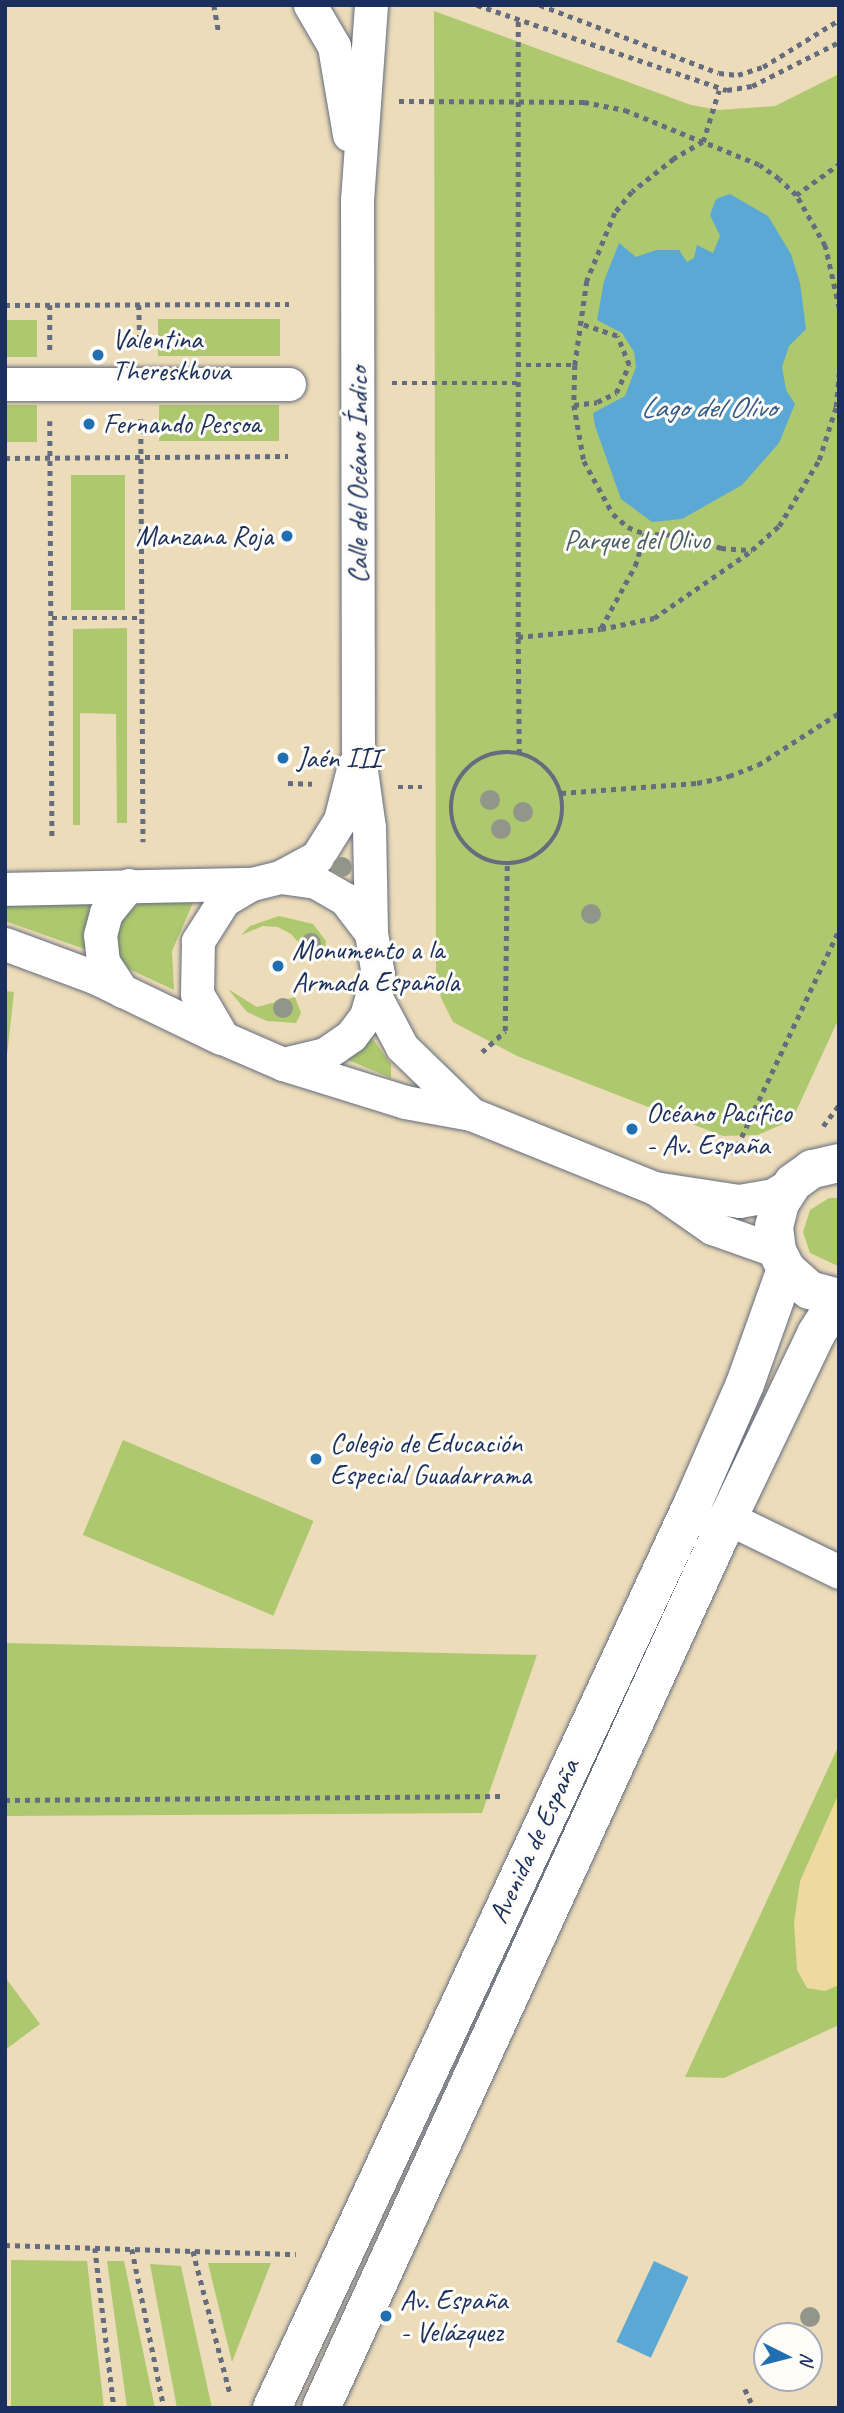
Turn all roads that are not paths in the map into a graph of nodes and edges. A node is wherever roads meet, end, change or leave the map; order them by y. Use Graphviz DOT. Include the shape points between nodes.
graph roads {
  1 [pos="310,5"];
  2 [pos="371,5"];
  3 [pos="357,200"];
  4 [pos="5,384"];
  5 [pos="289,384"];
  6 [pos="358,749"];
  7 [pos="265,881"];
  8 [pos="129,885"];
  9 [pos="5,889"];
  10 [pos="371,933"];
  11 [pos="5,943"];
  12 [pos="122,991"];
  13 [pos="375,996"];
  14 [pos="239,1047"];
  15 [pos="283,1064"];
  16 [pos="471,1114"];
  17 [pos="839,1141"];
  18 [pos="815,1172"];
  19 [pos="654,1188"];
  20 [pos="781,1260"];
  21 [pos="839,1298"];
  22 [pos="727,1518"];
  23 [pos="839,1572"];
  24 [pos="272,2408"];
  25 [pos="321,2408"];
  1 -- 3 [label="street, Calle del Océano Índico" via="326,27 338,62"];
  2 -- 3 [label="street, Calle del Océano Índico"];
  3 -- 6 [label="street, Calle del Océano Índico"];
  4 -- 5 [label="street"];
  6 -- 7 [label="street, Calle del Océano Índico" via="340,820 317,857"];
  6 -- 10 [label="street, Calle del Océano Índico" via="369,827"];
  7 -- 8 [label="street"];
  7 -- 10 [label="street" via="332,889 357,911"];
  7 -- 14 [label="street" via="214,912 195,957 202,1010 223,1038"];
  8 -- 9 [label="street"];
  8 -- 12 [label="street" via="106,913 100,935 103,962"];
  10 -- 13 [label="street" via="377,953"];
  11 -- 12 [label="street"];
  12 -- 14 [label="street"];
  13 -- 15 [label="street" via="366,1016 339,1046 314,1058"];
  13 -- 16 [label="street" via="402,1047"];
  14 -- 15 [label="street"];
  15 -- 16 [label="street" via="405,1102"];
  16 -- 19 [label="street"];
  17 -- 18 [label="main road"];
  18 -- 19 [label="street" via="773,1195 739,1201"];
  18 -- 20 [label="main road" via="780,1203 774,1227"];
  19 -- 20 [label="street" via="712,1228"];
  20 -- 21 [label="main road" via="809,1290"];
  20 -- 24 [label="main road, Avenida de España" via="745,1384 693,1503"];
  21 -- 22 [label="main road, Avenida de España" via="811,1345"];
  22 -- 23 [label="street"];
  22 -- 25 [label="main road, Avenida de España"];
}
